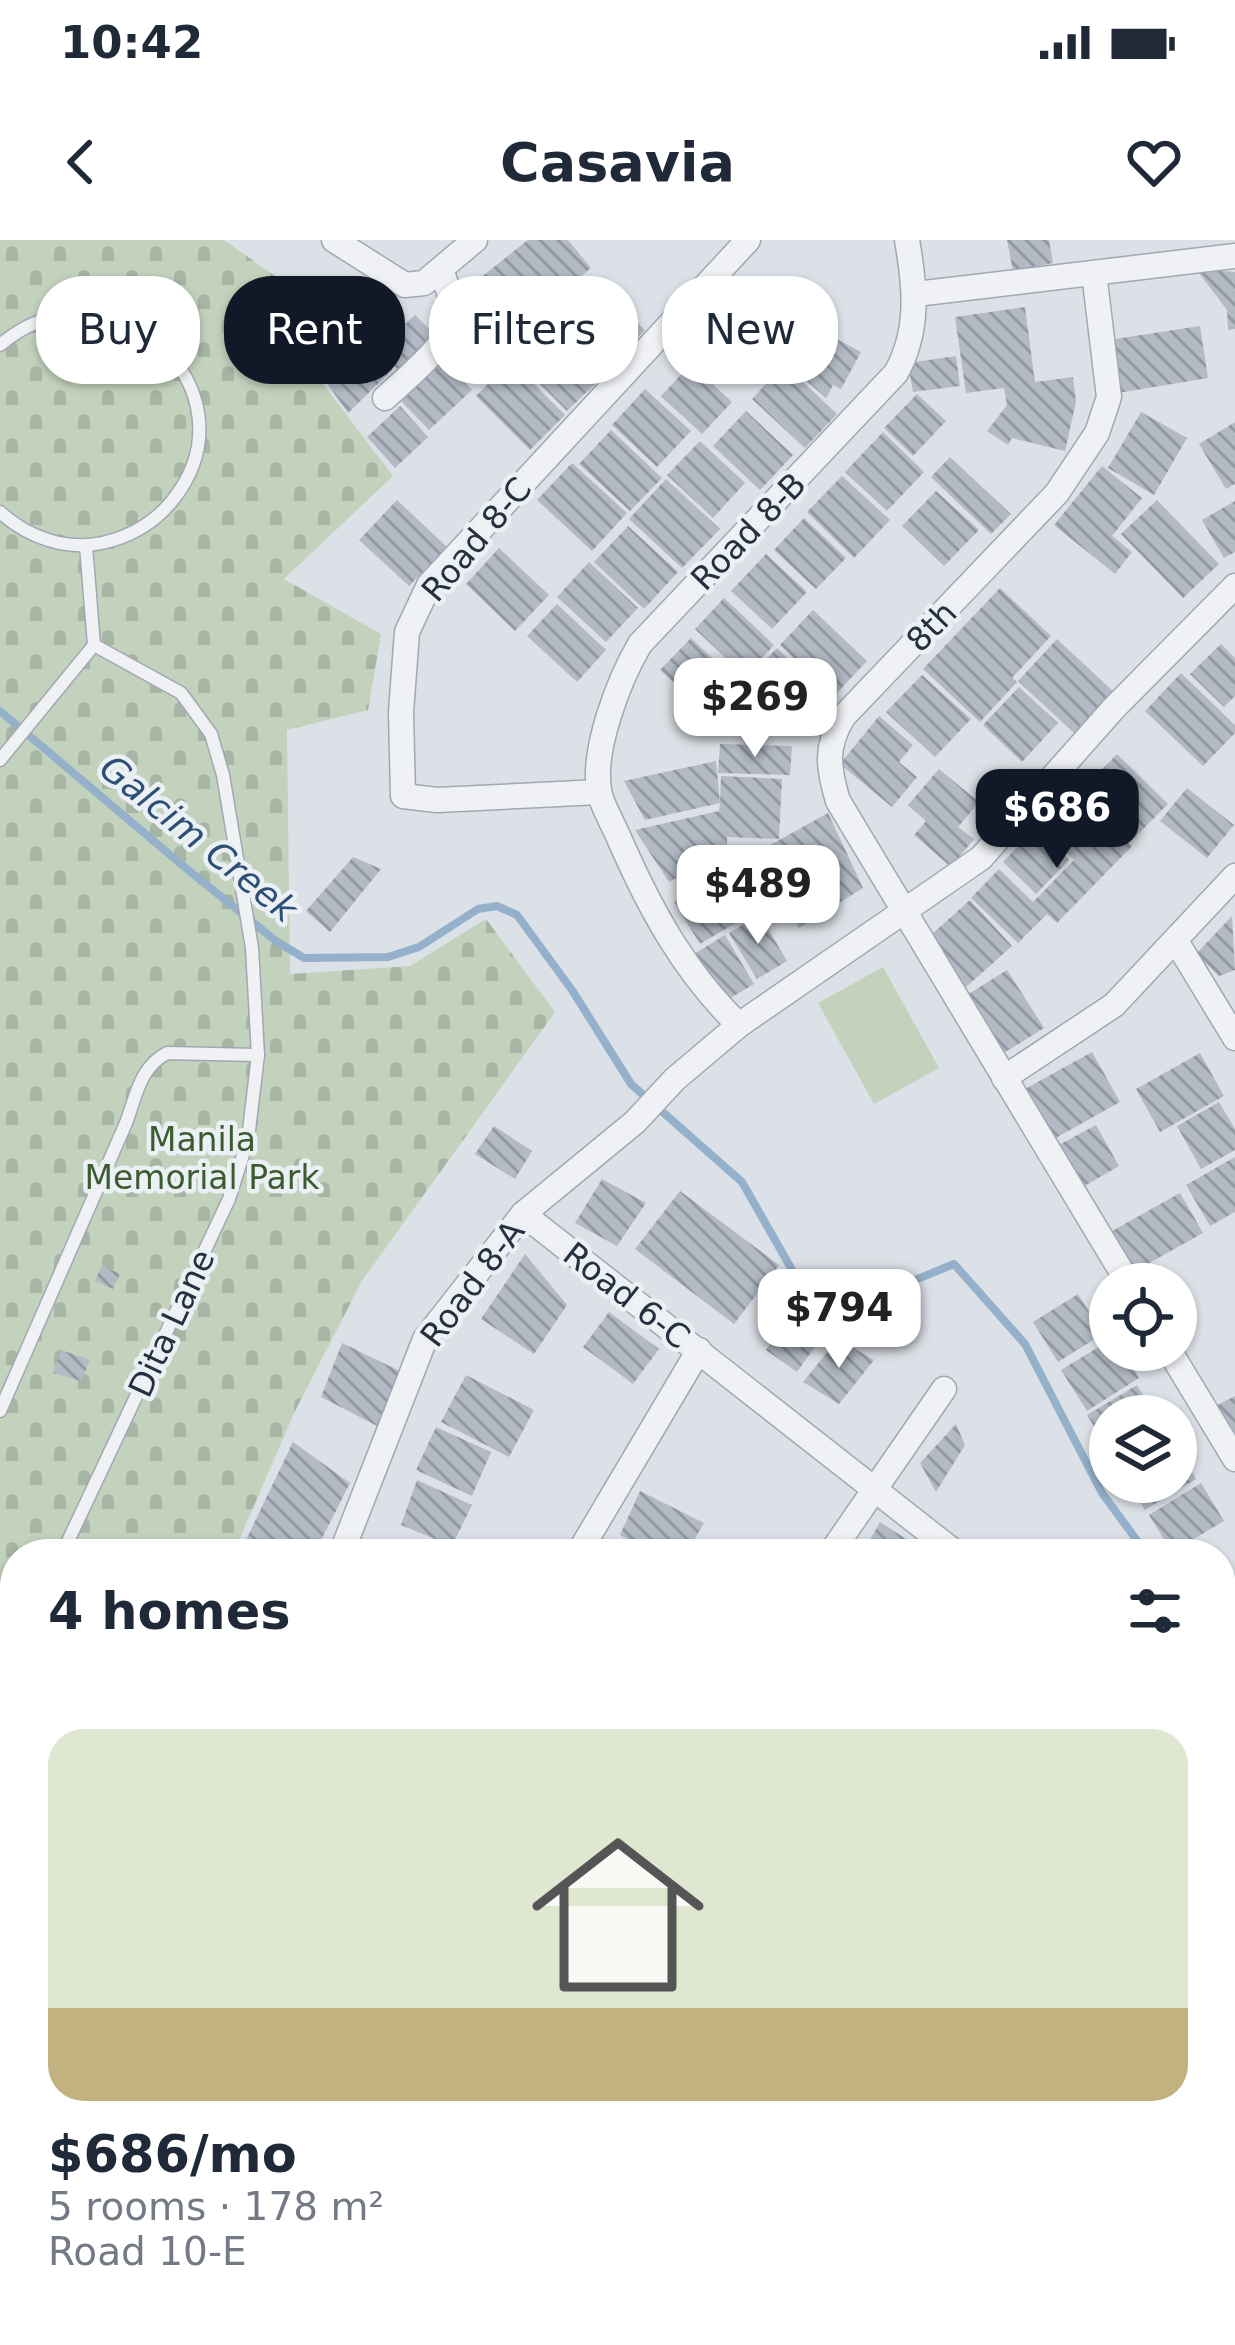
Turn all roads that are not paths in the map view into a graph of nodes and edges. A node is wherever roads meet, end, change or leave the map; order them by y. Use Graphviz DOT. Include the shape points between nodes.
graph roads {
  1 [pos="334,240"];
  2 [pos="475,240"];
  3 [pos="748,240"];
  4 [pos="907,240"];
  5 [pos="1235,256"];
  6 [pos="1094,273"];
  7 [pos="433,276"];
  8 [pos="429,277"];
  9 [pos="916,294"];
  10 [pos="0,346"];
  11 [pos="429,354"];
  12 [pos="385,398"];
  13 [pos="0,512"];
  14 [pos="86,546"];
  15 [pos="1235,586"];
  16 [pos="94,645"];
  17 [pos="2,758"];
  18 [pos="599,792"];
  19 [pos="1235,876"];
  20 [pos="902,909"];
  21 [pos="1176,941"];
  22 [pos="740,1024"];
  23 [pos="1235,1038"];
  24 [pos="258,1055"];
  25 [pos="1004,1078"];
  26 [pos="523,1214"];
  27 [pos="1116,1263"];
  28 [pos="698,1350"];
  29 [pos="1182,1371"];
  30 [pos="944,1389"];
  31 [pos="0,1411"];
  32 [pos="1235,1459"];
  33 [pos="874,1487"];
  34 [pos="69,1539"];
  35 [pos="347,1539"];
  36 [pos="587,1539"];
  37 [pos="840,1539"];
  38 [pos="938,1539"];
  1 -- 8 [label="street" via="405,285"];
  2 -- 7 [label="street"];
  3 -- 18 [label="street, Road 8-C" via="429,585 407,632 403,796"];
  4 -- 9 [label="street, Road 8-B"];
  5 -- 6 [label="street"];
  6 -- 9 [label="street"];
  6 -- 20 [label="street, 8th" via="1108,397 1097,433 1057,493 831,739 828,769 838,801"];
  9 -- 18 [label="street, Road 8-B" via="908,352 896,373 640,644 605,728"];
  10 -- 14 [label="lane" via="53,316 117,318 155,338 192,391 195,454 178,494 129,535"];
  11 -- 12 [label="street"];
  13 -- 14 [label="lane" via="45,539"];
  14 -- 16 [label="lane"];
  15 -- 20 [label="street, Road 8-A" via="981,858"];
  16 -- 17 [label="lane"];
  16 -- 24 [label="lane, Dita Lane" via="181,693 211,734 233,818"];
  18 -- 22 [label="street, Road 8-B" via="681,959"];
  19 -- 21 [label="street"];
  20 -- 22 [label="street, Road 8-A"];
  20 -- 25 [label="street, 8th"];
  21 -- 23 [label="street"];
  21 -- 25 [label="street" via="1114,1005"];
  22 -- 26 [label="street, Road 8-A"];
  24 -- 31 [label="lane" via="167,1053 143,1074"];
  24 -- 34 [label="lane, Dita Lane" via="248,1138 229,1198"];
  25 -- 27 [label="street, 8th"];
  26 -- 28 [label="street, Road 6-C"];
  26 -- 35 [label="street, Road 8-A" via="425,1339"];
  28 -- 33 [label="street, Road 6-C"];
  28 -- 36 [label="street"];
  29 -- 32 [label="street"];
  30 -- 33 [label="street"];
  33 -- 37 [label="street"];
  33 -- 38 [label="street, Road 6-C"];
}
